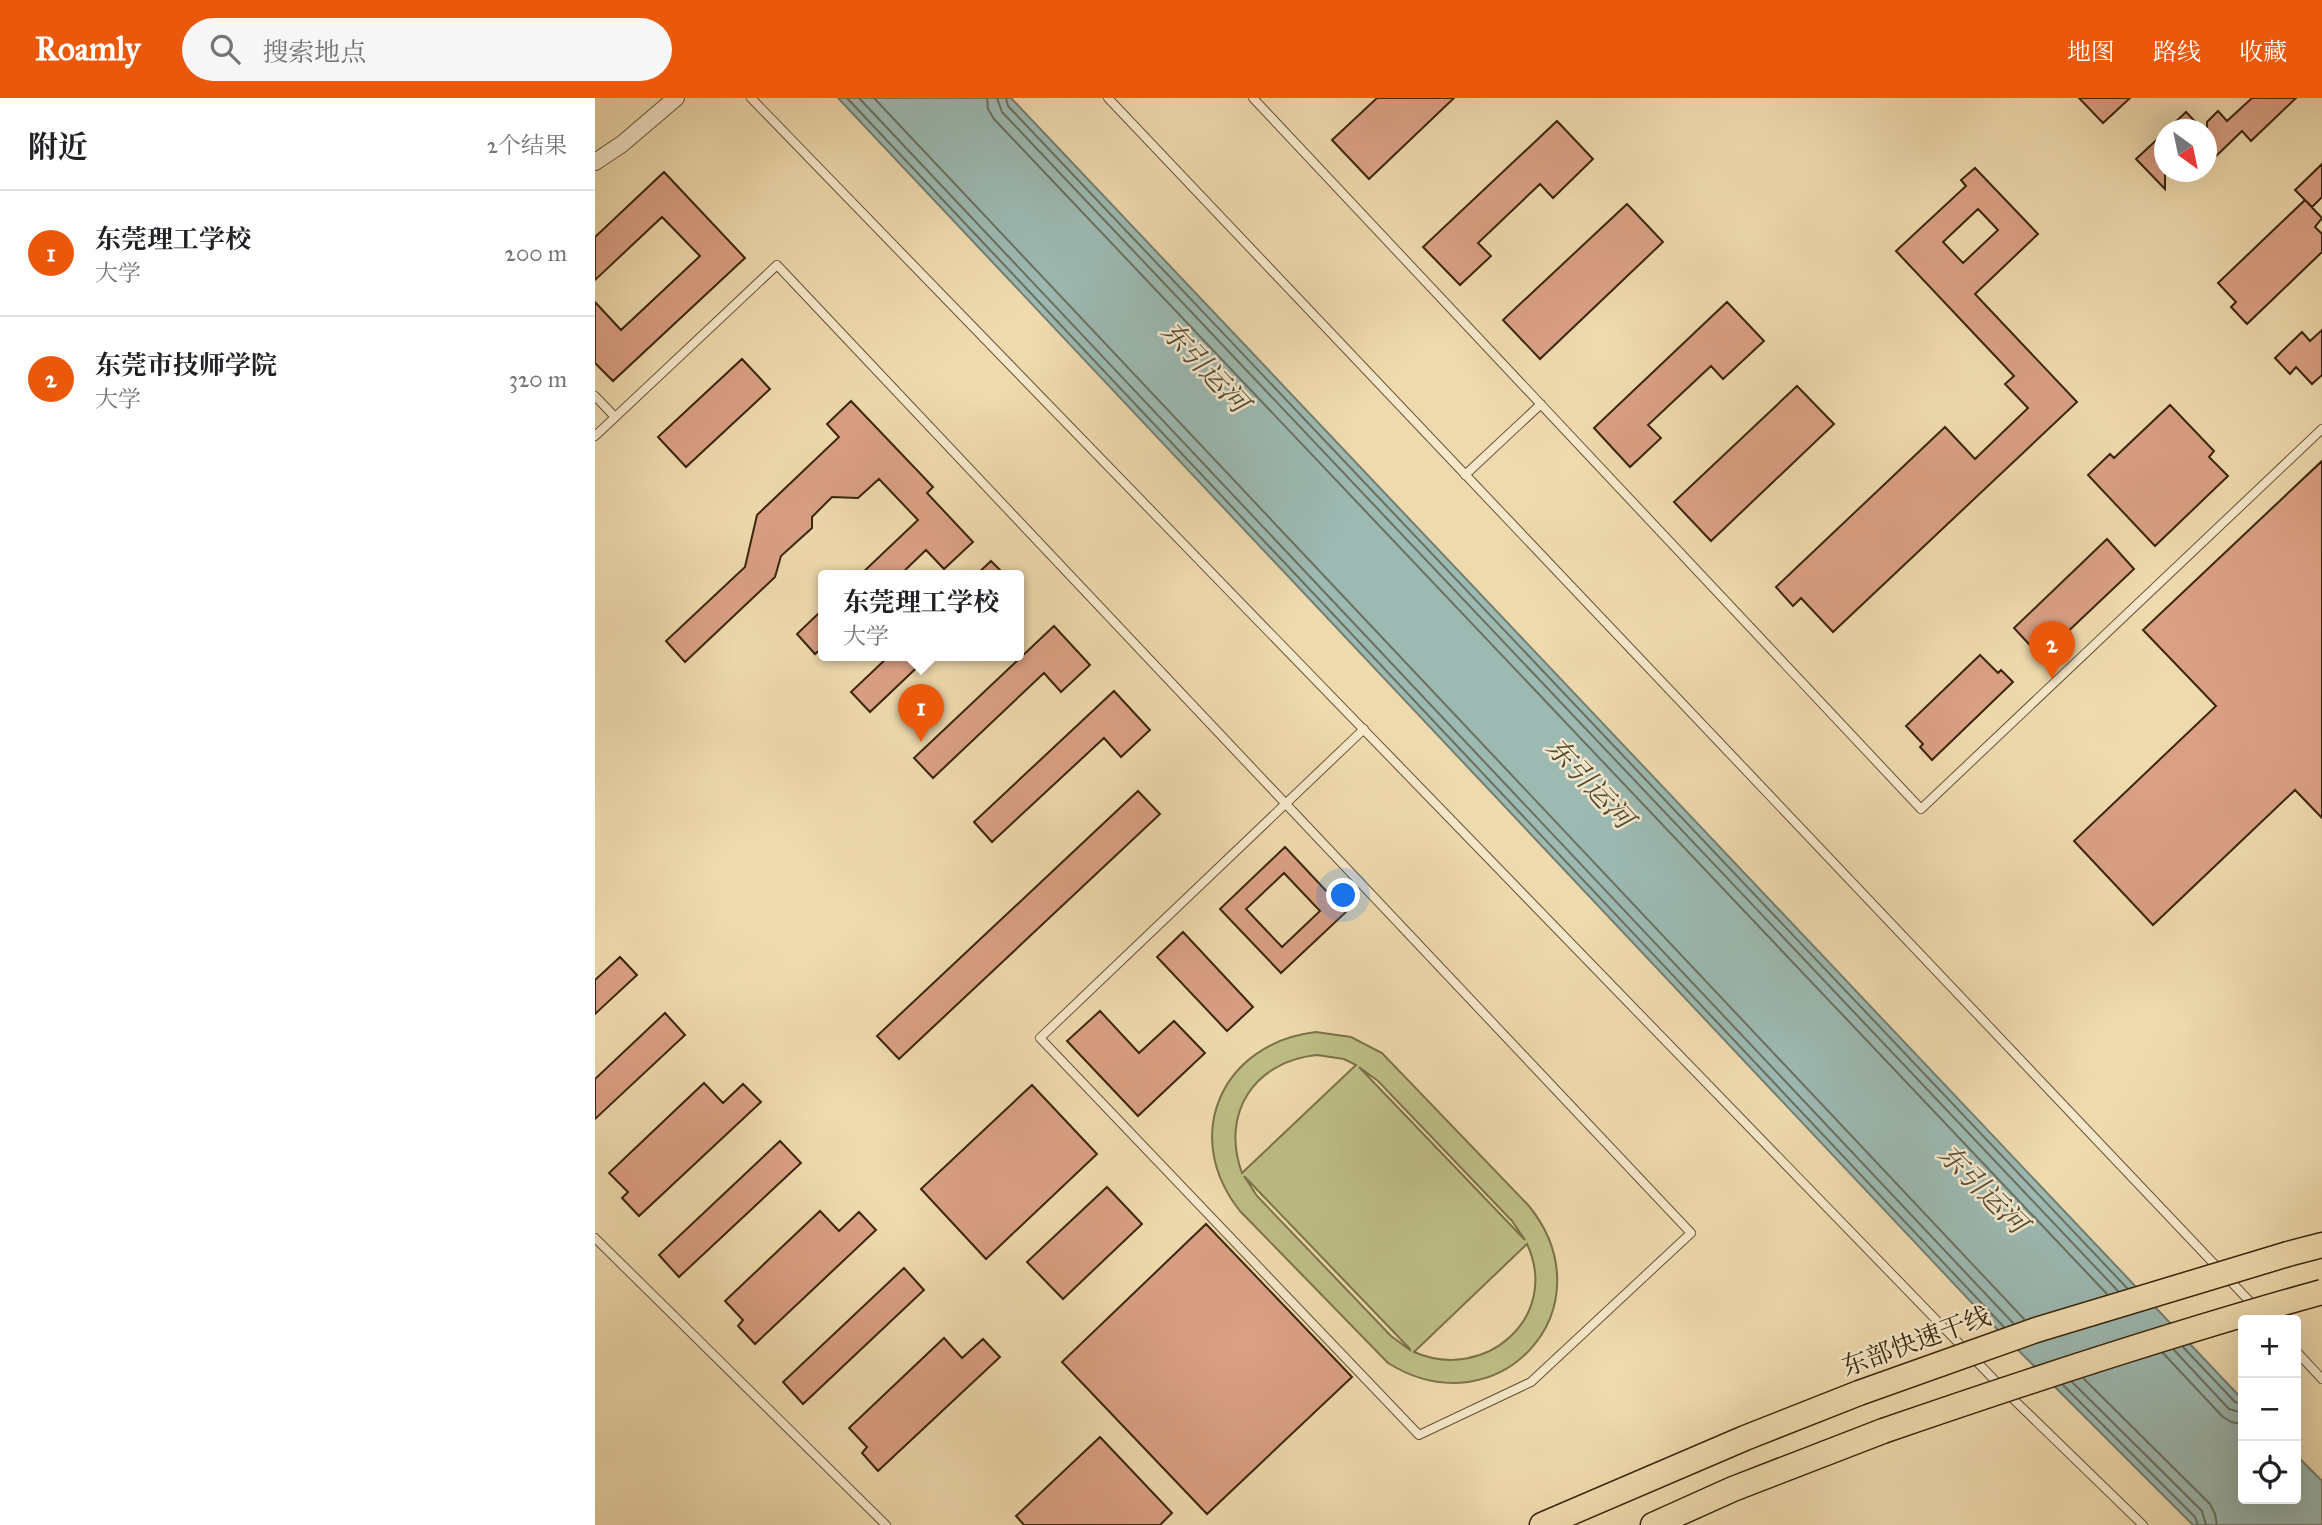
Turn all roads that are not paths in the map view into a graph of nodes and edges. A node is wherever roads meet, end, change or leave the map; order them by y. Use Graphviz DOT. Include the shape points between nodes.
graph roads {
  1 [pos="676,98"];
  2 [pos="751,98"];
  3 [pos="1108,98"];
  4 [pos="1253,98"];
  5 [pos="595,162"];
  6 [pos="595,396"];
  7 [pos="1541,404"];
  8 [pos="615,417"];
  9 [pos="2322,429"];
  10 [pos="595,436"];
  11 [pos="1465,475"];
  12 [pos="1364,729"];
  13 [pos="1286,804"];
  14 [pos="595,1238"];
  15 [pos="2322,1245"];
  16 [pos="2322,1292"];
  17 [pos="2262,1315"];
  18 [pos="2301,1356"];
  19 [pos="2322,1378"];
  20 [pos="885,1525"];
  21 [pos="1542,1525"];
  22 [pos="1653,1525"];
  23 [pos="2143,1525"];
  1 -- 5 [label="street"];
  2 -- 12 [label="lane"];
  3 -- 11 [label="lane"];
  4 -- 7 [label="lane"];
  6 -- 8 [label="lane"];
  7 -- 9 [label="lane" via="1921,809"];
  7 -- 11 [label="lane"];
  8 -- 10 [label="lane"];
  8 -- 13 [label="lane" via="777,265"];
  11 -- 17 [label="lane"];
  12 -- 13 [label="lane"];
  12 -- 23 [label="lane" via="2010,1396"];
  13 -- 13 [label="lane" via="1040,1038 1419,1435 1531,1382 1691,1233"];
  14 -- 20 [label="lane"];
  15 -- 21 [label="highway, 东部快速干线, bridge" via="2036,1330 1859,1393"];
  16 -- 22 [label="highway, bridge" via="2057,1371 1883,1431"];
  18 -- 19 [label="lane"];
}
